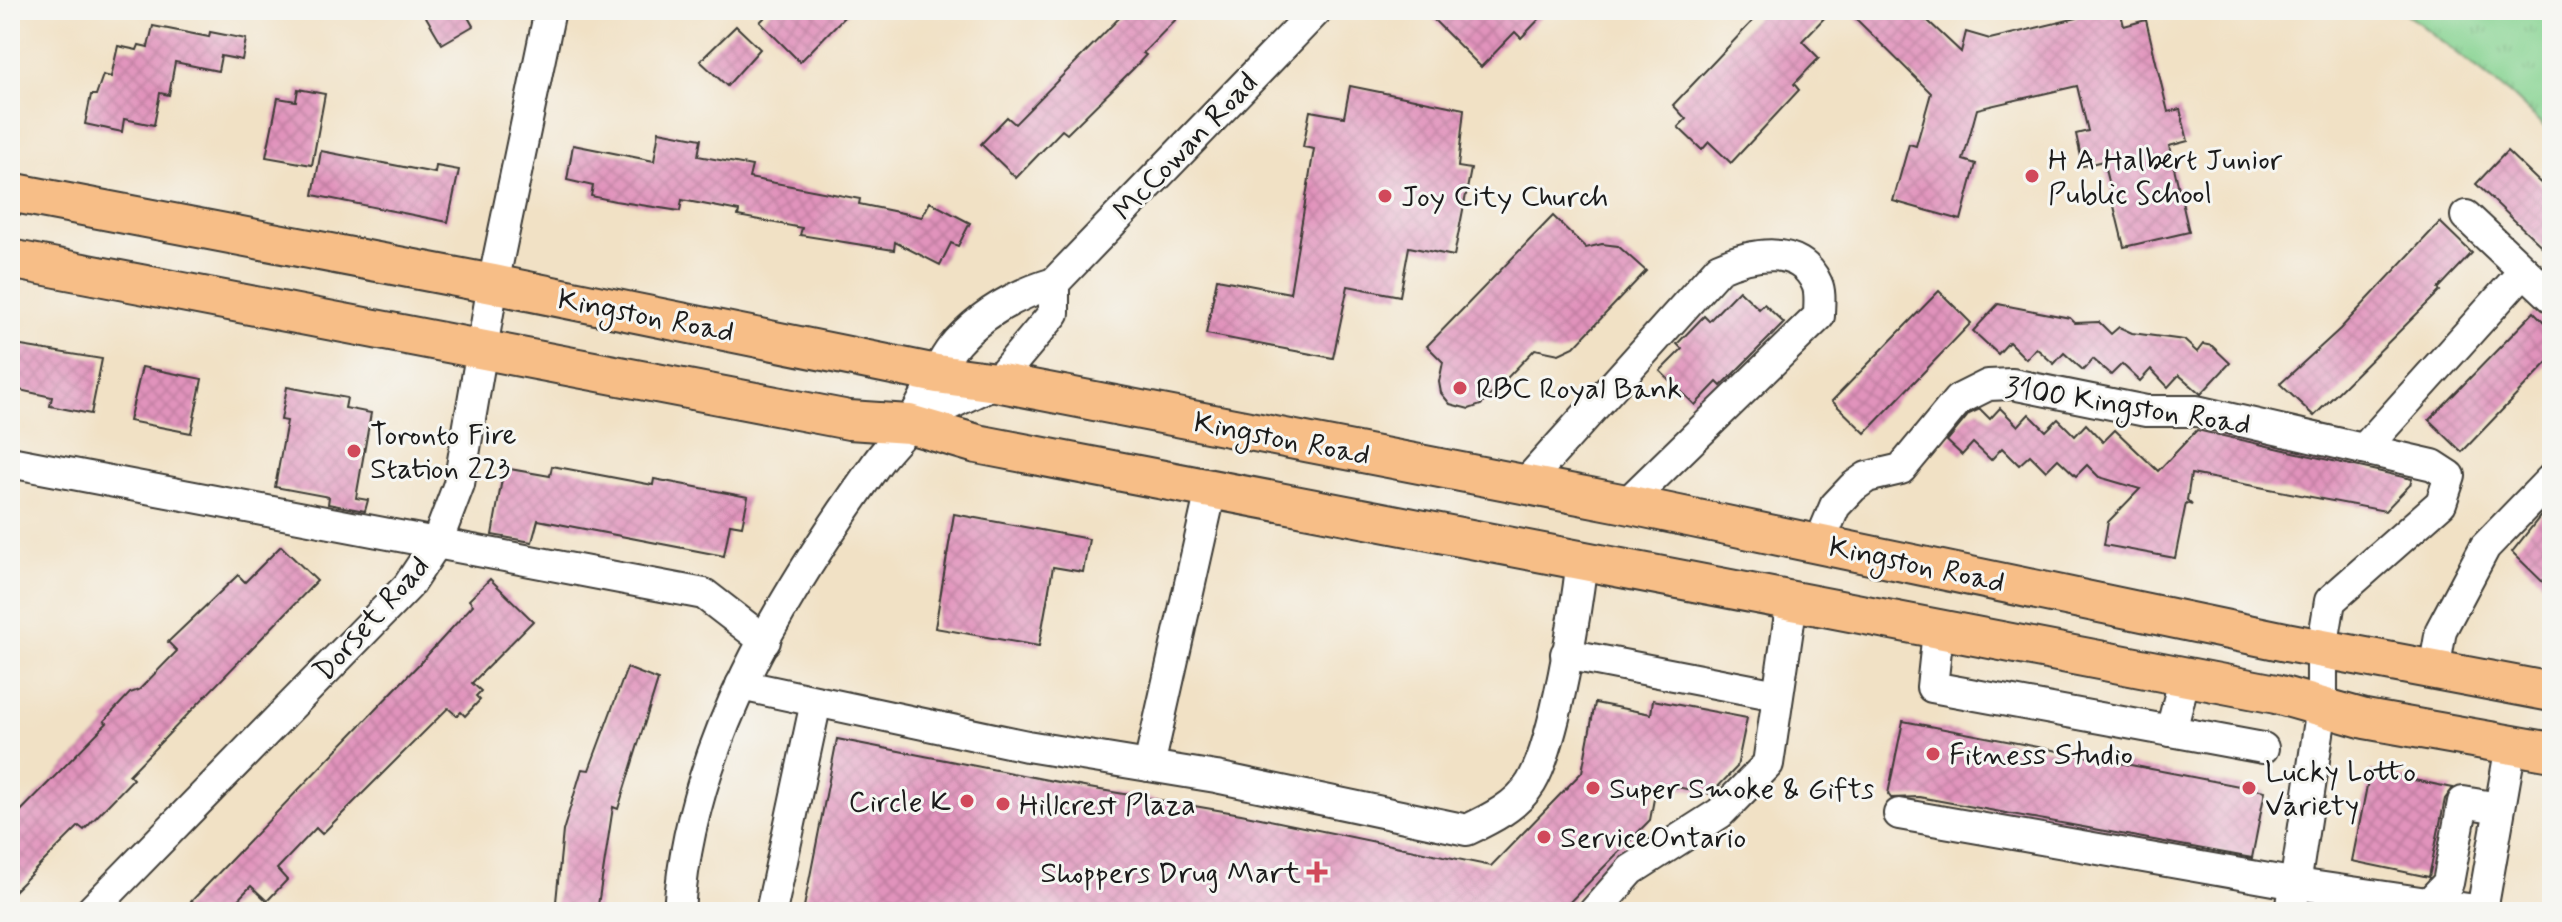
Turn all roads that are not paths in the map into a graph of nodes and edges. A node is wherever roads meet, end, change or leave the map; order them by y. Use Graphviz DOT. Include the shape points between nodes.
graph roads {
  1 [pos="550,10"];
  2 [pos="1317,10"];
  3 [pos="10,192"];
  4 [pos="2466,216"];
  5 [pos="10,259"];
  6 [pos="2524,271"];
  7 [pos="1054,283"];
  8 [pos="493,284"];
  9 [pos="2552,297"];
  10 [pos="483,350"];
  11 [pos="937,374"];
  12 [pos="996,382"];
  13 [pos="909,424"];
  14 [pos="2364,449"];
  15 [pos="10,462"];
  16 [pos="2552,478"];
  17 [pos="1523,486"];
  18 [pos="1211,490"];
  19 [pos="1626,504"];
  20 [pos="437,542"];
  21 [pos="1819,544"];
  22 [pos="1582,560"];
  23 [pos="1792,601"];
  24 [pos="1938,631"];
  25 [pos="765,641"];
  26 [pos="2322,649"];
  27 [pos="1566,654"];
  28 [pos="2434,671"];
  29 [pos="2185,676"];
  30 [pos="741,685"];
  31 [pos="2552,692"];
  32 [pos="1777,695"];
  33 [pos="816,702"];
  34 [pos="2322,707"];
  35 [pos="2171,731"];
  36 [pos="2511,745"];
  37 [pos="2263,748"];
  38 [pos="2552,752"];
  39 [pos="1149,766"];
  40 [pos="2499,808"];
  41 [pos="1899,814"];
  42 [pos="2294,898"];
  43 [pos="2430,902"];
  44 [pos="90,912"];
  45 [pos="679,912"];
  46 [pos="771,912"];
  47 [pos="1594,912"];
  1 -- 8 [label="street, Dorset Road"];
  2 -- 7 [label="street, McCowan Road"];
  3 -- 8 [label="main road, Kingston Road"];
  4 -- 6 [label="street"];
  5 -- 10 [label="main road, Kingston Road"];
  6 -- 9 [label="street"];
  6 -- 14 [label="street"];
  7 -- 11 [label="street, McCowan Road" via="1016,294 957,342"];
  7 -- 12 [label="street" via="1054,313"];
  8 -- 10 [label="street, Dorset Road"];
  8 -- 11 [label="main road, Kingston Road"];
  10 -- 13 [label="main road, Kingston Road" via="849,420"];
  10 -- 20 [label="street, Dorset Road" via="459,484"];
  11 -- 12 [label="main road, Kingston Road"];
  11 -- 13 [label="street, McCowan Road"];
  12 -- 13 [label="street"];
  12 -- 17 [label="main road, Kingston Road"];
  13 -- 18 [label="main road, Kingston Road" via="977,444"];
  13 -- 25 [label="street, McCowan Road" via="878,462"];
  14 -- 21 [label="street, 3100 Kingston Road" via="2197,411 2146,411 2012,384 1988,385 1958,400 1901,469 1867,477 1853,487 1835,506"];
  14 -- 26 [label="street, 3100 Kingston Road" via="2433,465 2450,476 2441,503 2330,601"];
  15 -- 20 [label="street"];
  16 -- 28 [label="street" via="2485,547 2441,630"];
  17 -- 19 [label="main road, Kingston Road"];
  17 -- 19 [label="street" via="1719,268 1762,255 1803,265 1818,286 1819,316"];
  18 -- 22 [label="main road, Kingston Road"];
  18 -- 39 [label="street"];
  19 -- 21 [label="main road, Kingston Road"];
  20 -- 25 [label="street" via="704,594"];
  20 -- 44 [label="street, Dorset Road" via="408,586"];
  21 -- 26 [label="main road, Kingston Road"];
  22 -- 23 [label="main road, Kingston Road"];
  22 -- 27 [label="street"];
  23 -- 24 [label="main road, Kingston Road"];
  23 -- 32 [label="street"];
  24 -- 29 [label="main road, Kingston Road"];
  24 -- 35 [label="street" via="1932,687"];
  25 -- 30 [label="street, McCowan Road"];
  26 -- 28 [label="main road, Kingston Road"];
  26 -- 34 [label="street"];
  27 -- 32 [label="street"];
  27 -- 39 [label="street" via="1547,742 1531,784 1498,815 1467,830"];
  28 -- 31 [label="main road, Kingston Road"];
  29 -- 34 [label="main road, Kingston Road"];
  29 -- 35 [label="street"];
  30 -- 33 [label="street"];
  30 -- 45 [label="street, McCowan Road" via="703,787"];
  32 -- 47 [label="street" via="1768,764 1720,813 1631,870"];
  33 -- 39 [label="street"];
  33 -- 46 [label="street"];
  34 -- 36 [label="main road, Kingston Road"];
  34 -- 42 [label="street"];
  35 -- 37 [label="street"];
  36 -- 38 [label="main road, Kingston Road"];
  36 -- 40 [label="street"];
  40 -- 43 [label="street" via="2463,802 2448,883"];
  40 -- 43 [label="street" via="2482,911"];
  41 -- 42 [label="street"];
  42 -- 43 [label="street"];
}
